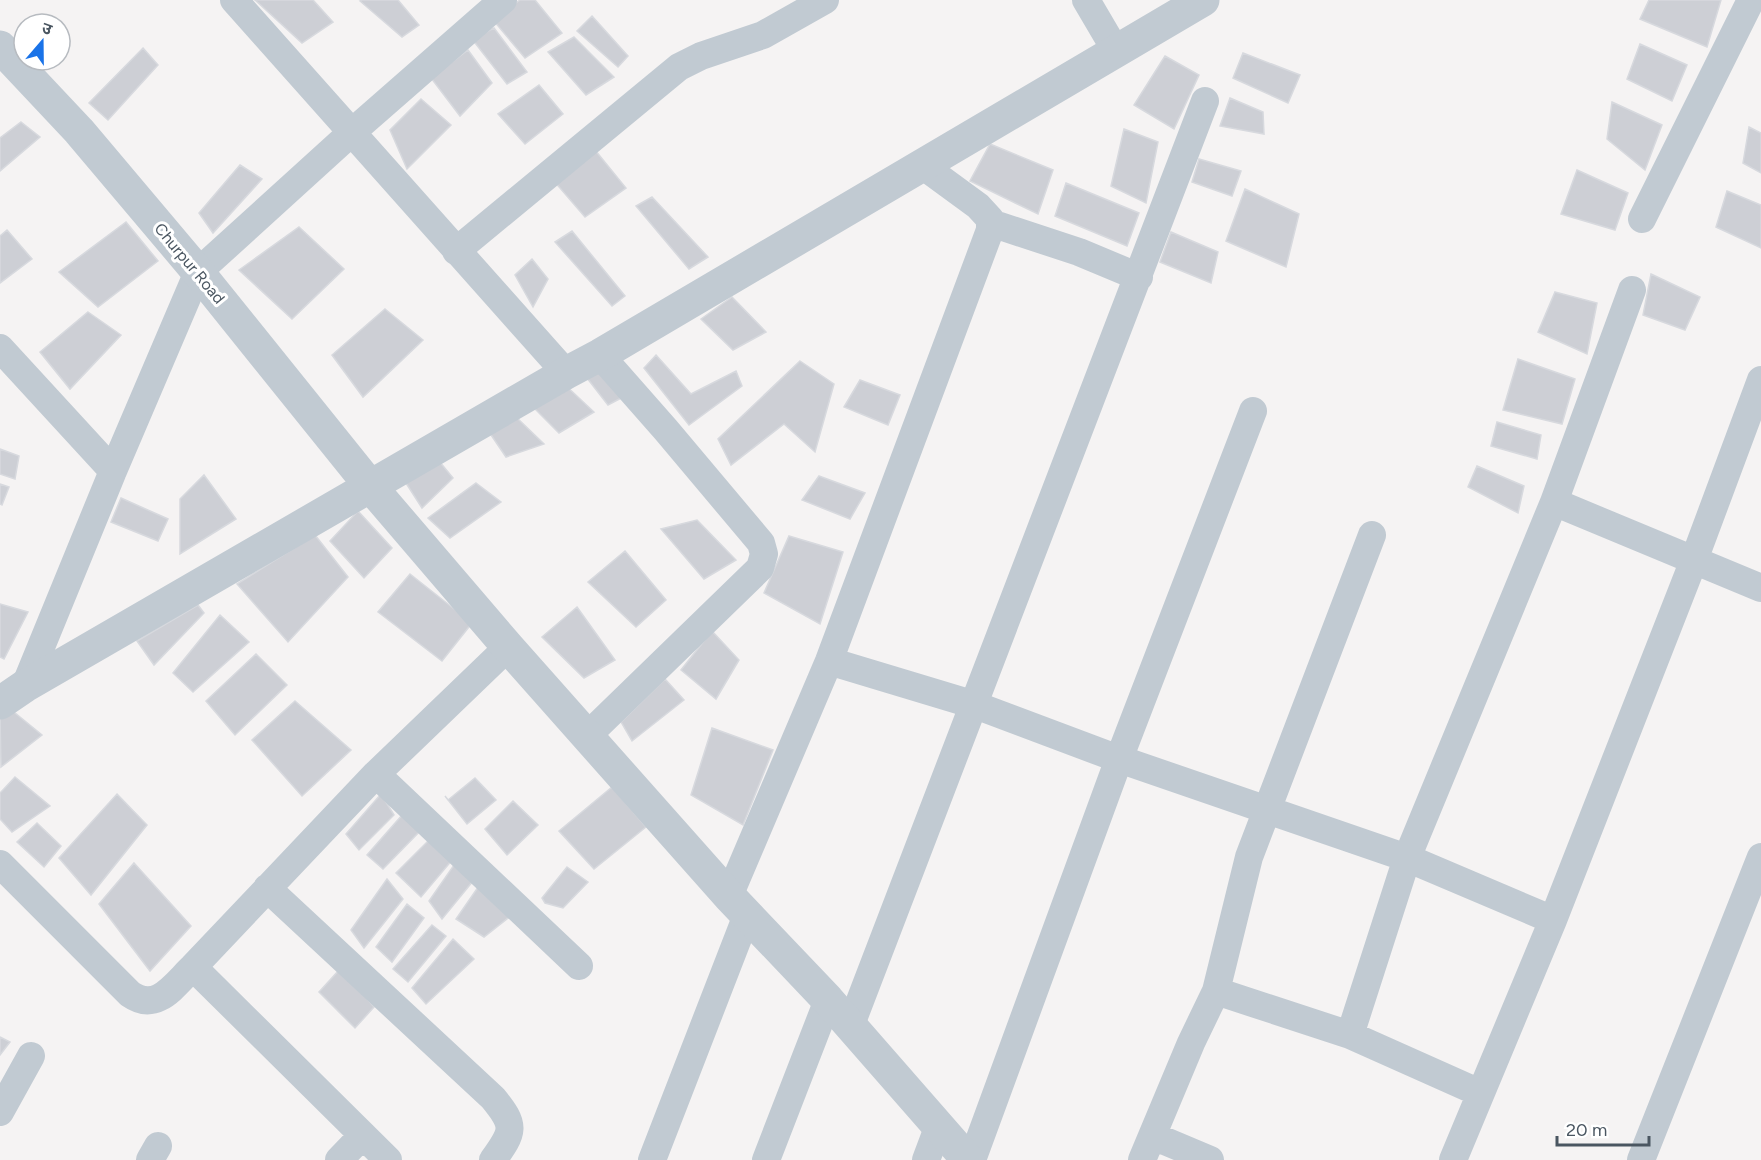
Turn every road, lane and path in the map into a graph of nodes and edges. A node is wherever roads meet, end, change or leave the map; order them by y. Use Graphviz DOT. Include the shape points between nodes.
graph roads {
  1 [pos="234,0"];
  2 [pos="503,0"];
  3 [pos="825,0"];
  4 [pos="1086,0"];
  5 [pos="1203,0"];
  6 [pos="1751,0"];
  7 [pos="0,47"];
  8 [pos="1116,51"];
  9 [pos="1205,101"];
  10 [pos="351,133"];
  11 [pos="922,165"];
  12 [pos="1642,219"];
  13 [pos="991,223"];
  14 [pos="456,251"];
  15 [pos="198,272"];
  16 [pos="1138,277"];
  17 [pos="1632,290"];
  18 [pos="0,348"];
  19 [pos="600,355"];
  20 [pos="566,373"];
  21 [pos="1761,380"];
  22 [pos="1253,411"];
  23 [pos="113,471"];
  24 [pos="371,487"];
  25 [pos="1554,502"];
  26 [pos="1372,535"];
  27 [pos="1694,560"];
  28 [pos="1761,588"];
  29 [pos="508,647"];
  30 [pos="829,661"];
  31 [pos="12,695"];
  32 [pos="975,705"];
  33 [pos="588,735"];
  34 [pos="1119,759"];
  35 [pos="376,774"];
  36 [pos="1267,809"];
  37 [pos="1761,857"];
  38 [pos="1407,858"];
  39 [pos="0,864"];
  40 [pos="267,888"];
  41 [pos="738,905"];
  42 [pos="1553,920"];
  43 [pos="579,966"];
  44 [pos="193,967"];
  45 [pos="1216,991"];
  46 [pos="828,1000"];
  47 [pos="850,1027"];
  48 [pos="1350,1035"];
  49 [pos="31,1056"];
  50 [pos="1480,1093"];
  51 [pos="0,1112"];
  52 [pos="938,1128"];
  53 [pos="363,1135"];
  54 [pos="1148,1148"];
  55 [pos="339,1160"];
  56 [pos="388,1160"];
  57 [pos="493,1160"];
  58 [pos="652,1160"];
  59 [pos="766,1160"];
  60 [pos="926,1160"];
  61 [pos="970,1160"];
  62 [pos="1210,1160"];
  63 [pos="1454,1160"];
  64 [pos="1641,1160"];
  1 -- 10 [label="street"];
  2 -- 10 [label="street"];
  3 -- 14 [label="street" via="762,35 679,67"];
  4 -- 8 [label="street"];
  5 -- 8 [label="street"];
  6 -- 12 [label="street"];
  7 -- 15 [label="street, Churpur Road" via="79,131"];
  8 -- 11 [label="street"];
  9 -- 16 [label="street"];
  10 -- 14 [label="street"];
  10 -- 15 [label="street"];
  11 -- 13 [label="street" via="978,206"];
  11 -- 19 [label="street"];
  13 -- 16 [label="street" via="1079,252"];
  13 -- 30 [label="street"];
  14 -- 20 [label="street"];
  15 -- 23 [label="street"];
  15 -- 24 [label="street, Churpur Road"];
  16 -- 32 [label="street"];
  17 -- 25 [label="street"];
  18 -- 23 [label="street"];
  19 -- 20 [label="street"];
  19 -- 33 [label="street" via="761,543 764,554 760,568"];
  20 -- 24 [label="street"];
  21 -- 27 [label="street"];
  22 -- 34 [label="street"];
  23 -- 31 [label="street"];
  24 -- 29 [label="street, Churpur Road"];
  24 -- 31 [label="street"];
  25 -- 27 [label="street"];
  25 -- 38 [label="street"];
  26 -- 36 [label="street"];
  27 -- 28 [label="street"];
  27 -- 42 [label="street"];
  29 -- 33 [label="street, Churpur Road"];
  29 -- 35 [label="street"];
  30 -- 32 [label="street"];
  30 -- 41 [label="street"];
  32 -- 34 [label="street"];
  32 -- 47 [label="street"];
  33 -- 41 [label="street, Churpur Road"];
  34 -- 36 [label="street"];
  34 -- 61 [label="street"];
  35 -- 40 [label="street"];
  35 -- 43 [label="street"];
  36 -- 38 [label="street"];
  36 -- 45 [label="street" via="1249,857"];
  37 -- 64 [label="street"];
  38 -- 42 [label="street"];
  38 -- 48 [label="street"];
  39 -- 44 [label="street" via="138,1000 153,1001 162,996"];
  40 -- 44 [label="street"];
  40 -- 57 [label="street" via="493,1098 509,1120 510,1129"];
  41 -- 46 [label="street, Churpur Road"];
  41 -- 58 [label="street"];
  42 -- 50 [label="street"];
  44 -- 53 [label="street"];
  45 -- 48 [label="street"];
  45 -- 54 [label="street"];
  46 -- 47 [label="street, Churpur Road"];
  46 -- 59 [label="street"];
  47 -- 52 [label="street, Churpur Road"];
  48 -- 50 [label="street"];
  49 -- 51 [label="street"];
  50 -- 63 [label="street"];
  52 -- 60 [label="street"];
  52 -- 61 [label="street, Churpur Road"];
  53 -- 55 [label="street"];
  53 -- 56 [label="street"];
  54 -- 62 [label="street"];
}
